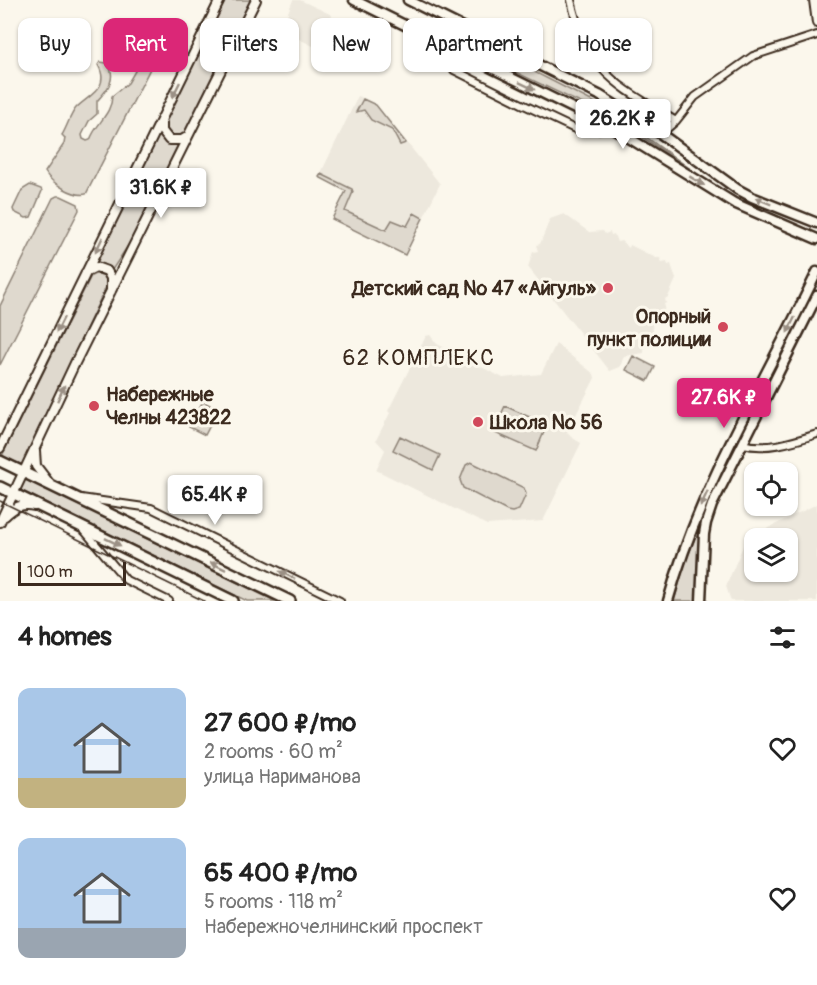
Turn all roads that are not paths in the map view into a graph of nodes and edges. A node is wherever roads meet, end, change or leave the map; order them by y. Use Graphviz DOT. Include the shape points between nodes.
graph roads {
  1 [pos="220,0"];
  2 [pos="256,0"];
  3 [pos="408,0"];
  4 [pos="570,0"];
  5 [pos="814,0"];
  6 [pos="356,1"];
  7 [pos="441,16"];
  8 [pos="444,18"];
  9 [pos="817,23"];
  10 [pos="403,24"];
  11 [pos="817,35"];
  12 [pos="458,72"];
  13 [pos="498,72"];
  14 [pos="163,118"];
  15 [pos="676,121"];
  16 [pos="613,128"];
  17 [pos="661,134"];
  18 [pos="189,135"];
  19 [pos="817,223"];
  20 [pos="817,239"];
  21 [pos="86,272"];
  22 [pos="817,272"];
  23 [pos="111,292"];
  24 [pos="817,296"];
  25 [pos="7,432"];
  26 [pos="817,434"];
  27 [pos="0,438"];
  28 [pos="743,444"];
  29 [pos="36,446"];
  30 [pos="0,448"];
  31 [pos="0,461"];
  32 [pos="24,472"];
  33 [pos="52,486"];
  34 [pos="0,487"];
  35 [pos="14,494"];
  36 [pos="77,497"];
  37 [pos="41,508"];
  38 [pos="1,520"];
  39 [pos="78,524"];
  40 [pos="169,601"];
  41 [pos="233,601"];
  42 [pos="290,601"];
  43 [pos="340,601"];
  44 [pos="668,601"];
  45 [pos="700,601"];
  1 -- 14 [label="street, one-way"];
  2 -- 18 [label="street"];
  3 -- 7 [label="main road"];
  4 -- 15 [label="street" via="590,56 604,73"];
  5 -- 9 [label="street"];
  6 -- 10 [label="main road"];
  7 -- 8 [label="main road"];
  7 -- 17 [label="main road" via="599,95"];
  11 -- 15 [label="street" via="753,56 695,97"];
  12 -- 16 [label="street" via="579,131"];
  13 -- 16 [label="main road, one-way"];
  14 -- 18 [label="street" via="162,131 169,140 182,140"];
  14 -- 21 [label="street, one-way"];
  15 -- 17 [label="street"];
  16 -- 20 [label="main road, one-way" via="734,203"];
  19 -- 17 [label="main road, one-way" via="737,189"];
  18 -- 23 [label="street"];
  21 -- 23 [label="street" via="96,267 107,271"];
  21 -- 25 [label="street, one-way"];
  22 -- 44 [label="main road, one-way" via="702,504"];
  29 -- 23 [label="street, one-way"];
  24 -- 28 [label="main road"];
  25 -- 27 [label="street"];
  25 -- 30 [label="street"];
  26 -- 28 [label="street" via="768,445"];
  28 -- 45 [label="main road" via="706,523"];
  29 -- 32 [label="street"];
  29 -- 33 [label="street" via="36,466"];
  31 -- 32 [label="main road"];
  32 -- 33 [label="main road"];
  32 -- 35 [label="street"];
  33 -- 36 [label="main road"];
  34 -- 35 [label="main road"];
  35 -- 37 [label="main road"];
  35 -- 38 [label="street"];
  42 -- 36 [label="main road, one-way"];
  43 -- 36 [label="street, one-way" via="151,508"];
  37 -- 38 [label="street" via="19,506"];
  37 -- 39 [label="main road"];
  39 -- 40 [label="street" via="126,580"];
  39 -- 41 [label="main road, one-way"];
}
